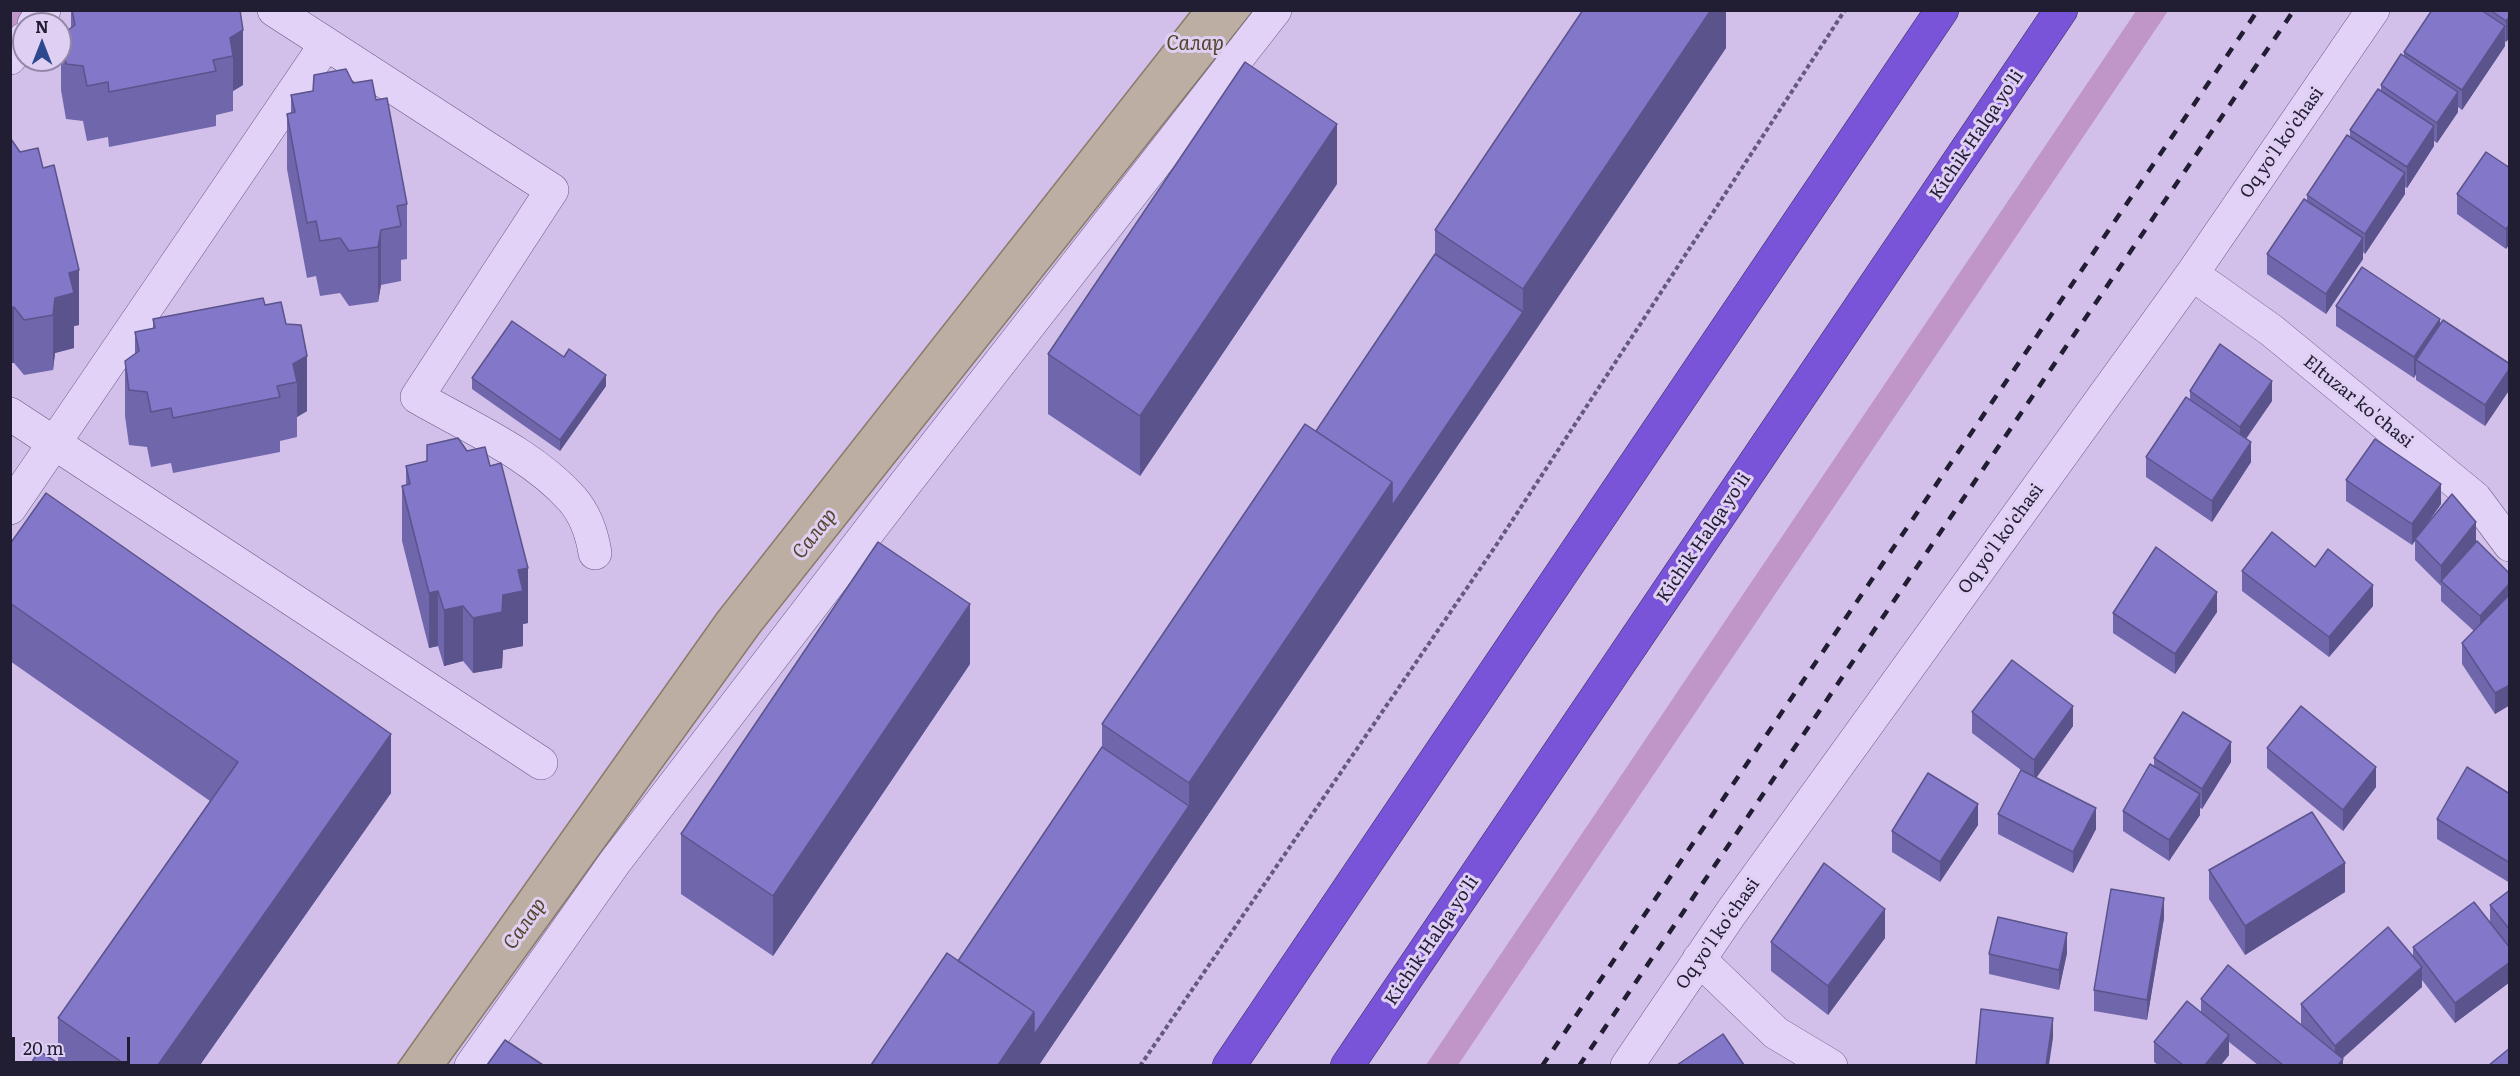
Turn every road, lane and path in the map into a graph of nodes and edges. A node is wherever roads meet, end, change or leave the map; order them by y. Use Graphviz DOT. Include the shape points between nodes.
graph roads {
  1 [pos="274,10"];
  2 [pos="1275,10"];
  3 [pos="1845,10"];
  4 [pos="1942,10"];
  5 [pos="2061,10"];
  6 [pos="2373,10"];
  7 [pos="326,44"];
  8 [pos="2192,274"];
  9 [pos="10,414"];
  10 [pos="54,443"];
  11 [pos="10,508"];
  12 [pos="2510,545"];
  13 [pos="595,553"];
  14 [pos="541,764"];
  15 [pos="1699,959"];
  16 [pos="471,1065"];
  17 [pos="1140,1065"];
  18 [pos="1229,1065"];
  19 [pos="1347,1065"];
  20 [pos="1627,1065"];
  21 [pos="1831,1065"];
  1 -- 7 [label="street"];
  2 -- 16 [label="street" via="622,853"];
  3 -- 17 [label="path" via="1495,547"];
  4 -- 18 [label="highway"];
  5 -- 19 [label="highway, Kichik Halqa yo'li"];
  6 -- 8 [label="street, Oq yo'l ko'chasi"];
  7 -- 10 [label="street"];
  7 -- 13 [label="street" via="552,190 417,397 529,462 572,499 592,532"];
  8 -- 12 [label="street, Eltuzar ko'chasi" via="2271,330 2475,498"];
  8 -- 15 [label="street, Oq yo'l ko'chasi"];
  9 -- 10 [label="street"];
  10 -- 11 [label="street"];
  10 -- 14 [label="street"];
  15 -- 20 [label="street, Oq yo'l ko'chasi"];
  15 -- 21 [label="street" via="1776,1033"];
}
